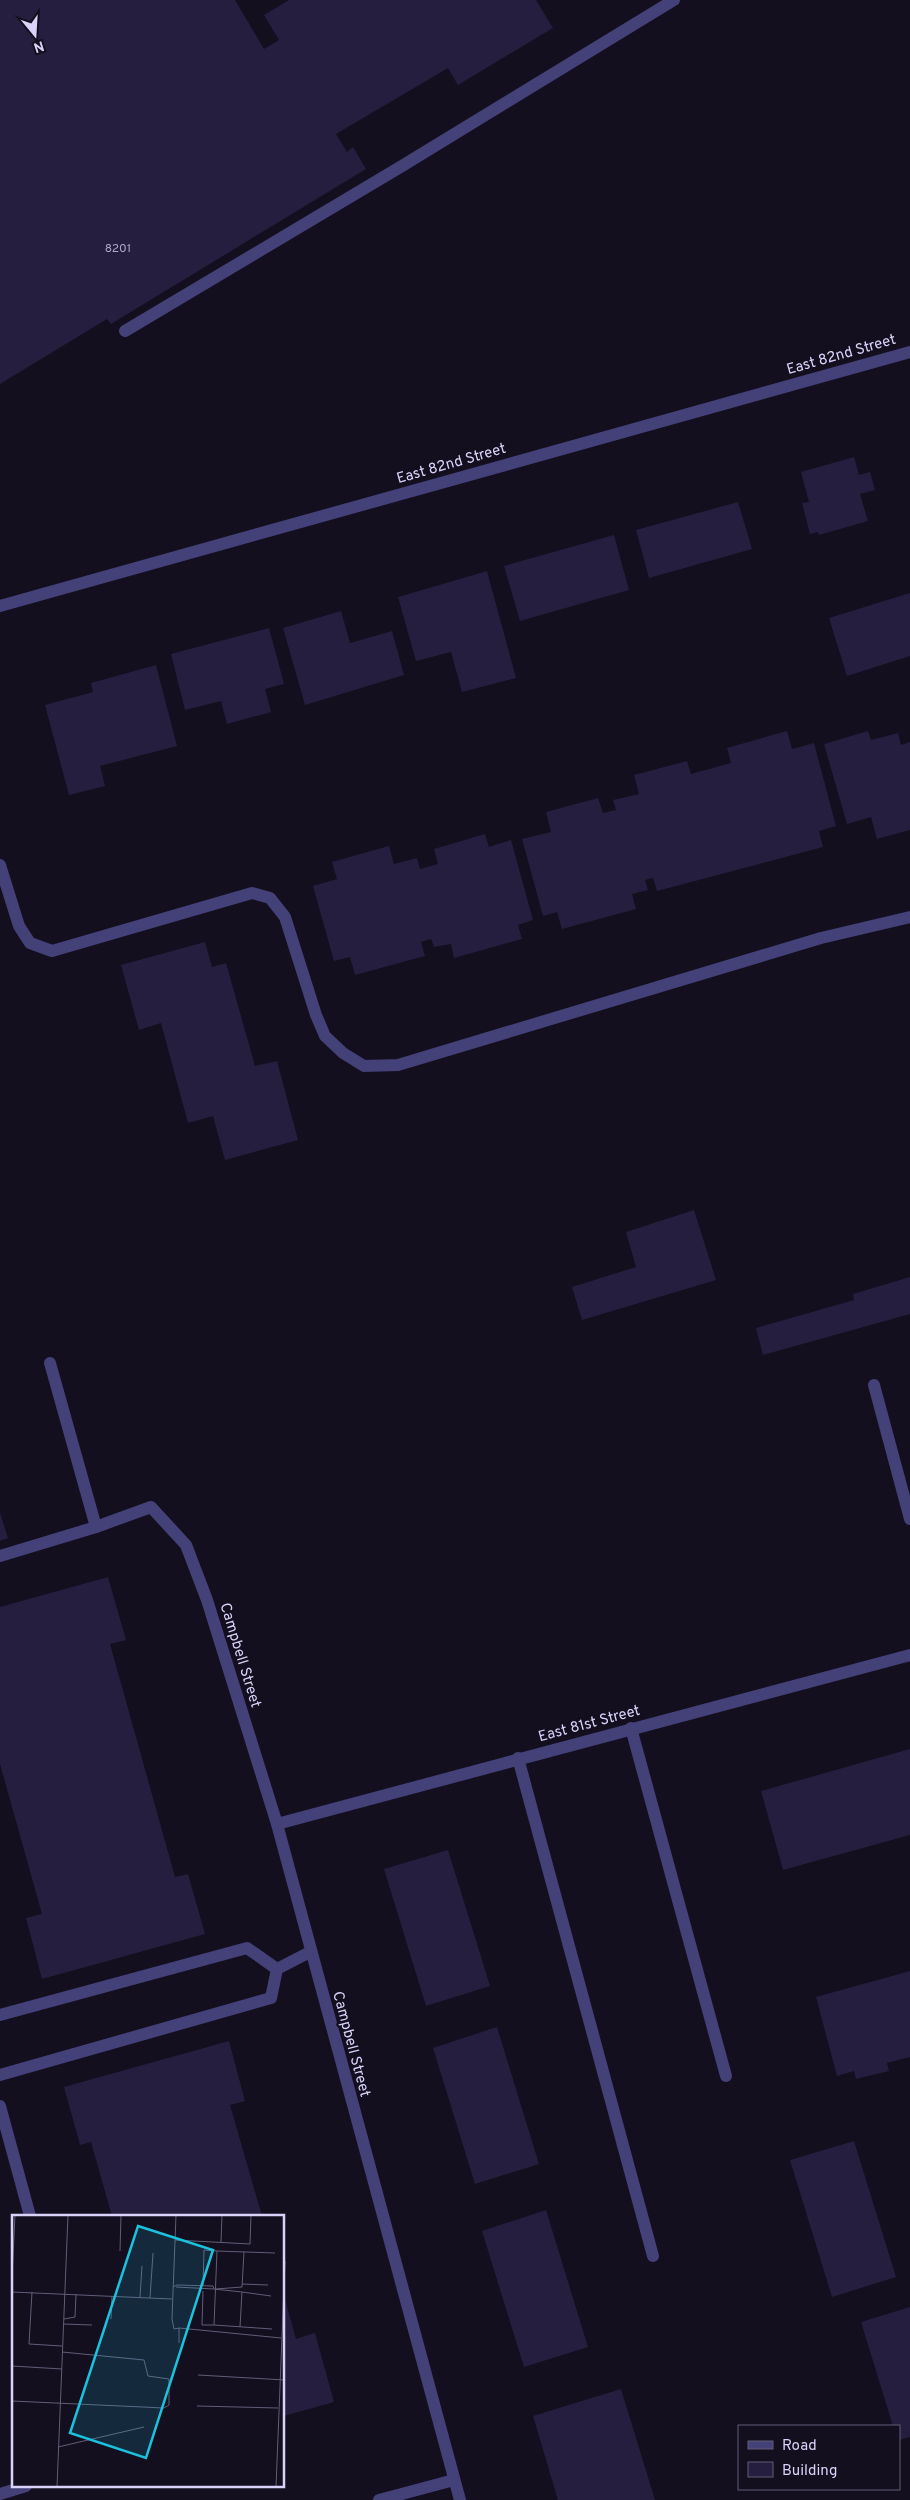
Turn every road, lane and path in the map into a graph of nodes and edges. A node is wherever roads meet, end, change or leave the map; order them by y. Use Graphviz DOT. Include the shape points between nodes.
graph roads {
  1 [pos="674,0"];
  2 [pos="125,331"];
  3 [pos="910,352"];
  4 [pos="0,606"];
  5 [pos="0,865"];
  6 [pos="910,916"];
  7 [pos="50,1364"];
  8 [pos="874,1385"];
  9 [pos="910,1518"];
  10 [pos="96,1527"];
  11 [pos="0,1556"];
  12 [pos="910,1654"];
  13 [pos="630,1728"];
  14 [pos="518,1758"];
  15 [pos="277,1824"];
  16 [pos="310,1952"];
  17 [pos="277,1969"];
  18 [pos="0,2015"];
  19 [pos="0,2075"];
  20 [pos="726,2076"];
  21 [pos="0,2106"];
  22 [pos="30,2215"];
  23 [pos="653,2256"];
  24 [pos="454,2480"];
  25 [pos="20,2488"];
  26 [pos="0,2494"];
  27 [pos="379,2500"];
  28 [pos="460,2500"];
  1 -- 2 [label="street"];
  3 -- 4 [label="street, East 82nd Street"];
  5 -- 6 [label="street" via="19,926 30,943 52,951 252,893 270,898 285,918 325,1036 364,1066 398,1065 811,941"];
  7 -- 10 [label="street"];
  8 -- 9 [label="street"];
  10 -- 11 [label="street"];
  10 -- 15 [label="street, Campbell Street" via="150,1507 186,1545 207,1600"];
  12 -- 13 [label="street, East 81st Street"];
  13 -- 14 [label="street, East 81st Street"];
  13 -- 20 [label="street"];
  14 -- 15 [label="street, East 81st Street"];
  14 -- 23 [label="street"];
  15 -- 16 [label="street, Campbell Street"];
  16 -- 17 [label="street"];
  16 -- 24 [label="street, Campbell Street"];
  17 -- 18 [label="street" via="247,1948"];
  17 -- 19 [label="street" via="271,1998"];
  21 -- 22 [label="street"];
  24 -- 27 [label="street"];
  24 -- 28 [label="street, Campbell Street"];
  25 -- 26 [label="street"];
}
